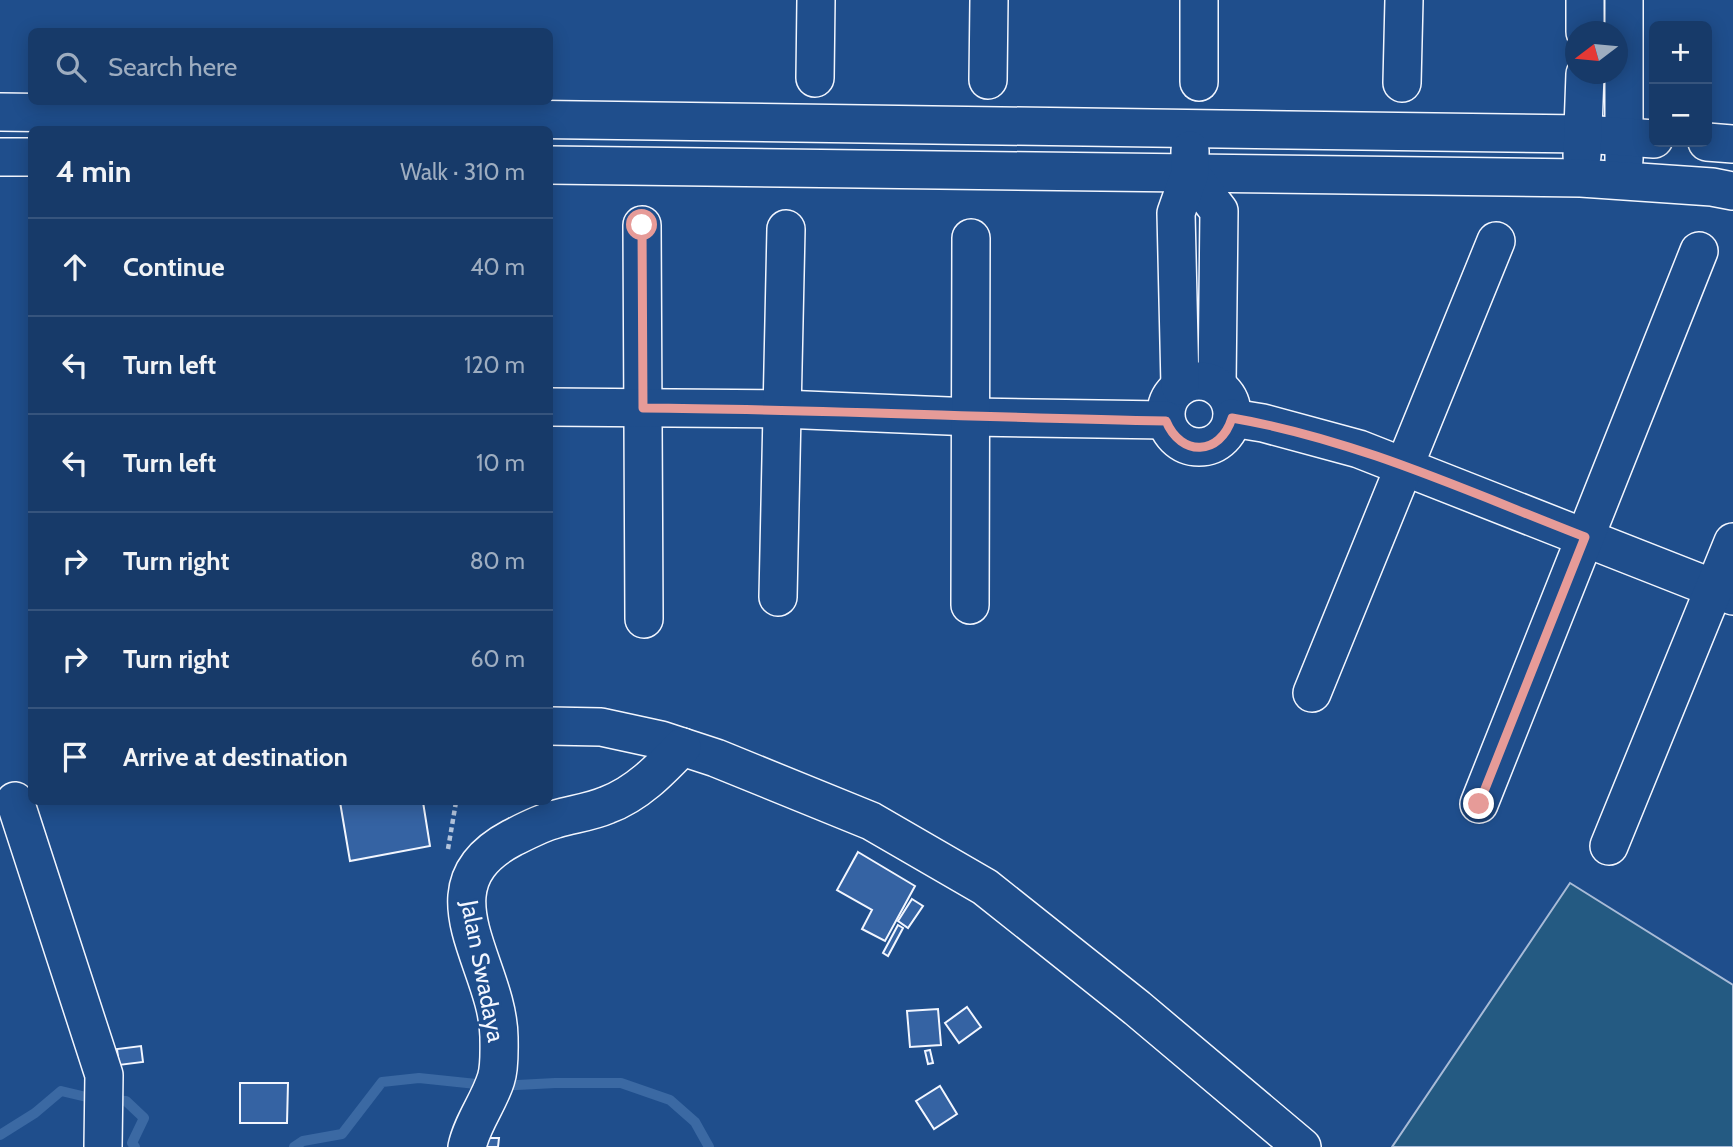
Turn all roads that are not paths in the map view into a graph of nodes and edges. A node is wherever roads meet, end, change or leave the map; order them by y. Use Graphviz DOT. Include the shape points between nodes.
graph roads {
  1 [pos="816,0"];
  2 [pos="989,0"];
  3 [pos="1199,0"];
  4 [pos="1404,0"];
  5 [pos="1585,0"];
  6 [pos="1624,0"];
  7 [pos="1585,21"];
  8 [pos="815,78"];
  9 [pos="988,80"];
  10 [pos="1199,82"];
  11 [pos="1402,83"];
  12 [pos="1585,84"];
  13 [pos="0,112"];
  14 [pos="1189,128"];
  15 [pos="1584,134"];
  16 [pos="1640,138"];
  17 [pos="1712,142"];
  18 [pos="1733,144"];
  19 [pos="0,157"];
  20 [pos="28,158"];
  21 [pos="553,164"];
  22 [pos="1190,173"];
  23 [pos="1581,178"];
  24 [pos="1624,181"];
  25 [pos="1733,191"];
  26 [pos="642,225"];
  27 [pos="786,229"];
  28 [pos="971,238"];
  29 [pos="1496,241"];
  30 [pos="1699,251"];
  31 [pos="1217,385"];
  32 [pos="1180,386"];
  33 [pos="553,407"];
  34 [pos="643,408"];
  35 [pos="782,409"];
  36 [pos="972,417"];
  37 [pos="1232,418"];
  38 [pos="1166,421"];
  39 [pos="1405,467"];
  40 [pos="1585,537"];
  41 [pos="1733,542"];
  42 [pos="1724,592"];
  43 [pos="778,597"];
  44 [pos="971,605"];
  45 [pos="643,619"];
  46 [pos="1312,693"];
  47 [pos="553,726"];
  48 [pos="682,747"];
  49 [pos="16,801"];
  50 [pos="1479,804"];
  51 [pos="1609,846"];
  52 [pos="472,1132"];
  53 [pos="103,1147"];
  54 [pos="1302,1147"];
  1 -- 8 [label="street"];
  2 -- 9 [label="street"];
  3 -- 10 [label="street"];
  4 -- 11 [label="street"];
  5 -- 7 [label="street"];
  6 -- 16 [label="street"];
  12 -- 15 [label="street"];
  13 -- 14 [label="street"];
  14 -- 15 [label="street"];
  14 -- 22 [label="street"];
  15 -- 16 [label="street"];
  15 -- 23 [label="street"];
  16 -- 24 [label="street"];
  17 -- 18 [label="street"];
  19 -- 20 [label="street"];
  21 -- 22 [label="street"];
  22 -- 23 [label="street"];
  22 -- 31 [label="street" via="1219,211"];
  22 -- 32 [label="street" via="1176,213"];
  23 -- 24 [label="street"];
  24 -- 25 [label="street"];
  26 -- 34 [label="street"];
  27 -- 35 [label="street"];
  28 -- 36 [label="street"];
  29 -- 39 [label="street"];
  30 -- 40 [label="street"];
  31 -- 32 [label="street" via="1191,380"];
  31 -- 37 [label="street" via="1226,394"];
  32 -- 38 [label="street" via="1170,395"];
  33 -- 34 [label="street"];
  34 -- 35 [label="street"];
  34 -- 45 [label="street"];
  35 -- 36 [label="street"];
  35 -- 43 [label="street"];
  36 -- 38 [label="street"];
  36 -- 44 [label="street"];
  37 -- 38 [label="street" via="1228,431 1207,447 1180,442"];
  37 -- 39 [label="street" via="1359,449"];
  39 -- 40 [label="street"];
  39 -- 46 [label="street"];
  40 -- 42 [label="street"];
  40 -- 50 [label="street"];
  41 -- 42 [label="street"];
  42 -- 51 [label="street"];
  47 -- 48 [label="street" via="601,727"];
  48 -- 52 [label="street, Jalan Swadaya" via="634,791 608,805 553,820 511,838 482,858 469,879 469,922 499,1034 498,1077"];
  48 -- 54 [label="street" via="871,821 985,887"];
  49 -- 53 [label="street" via="104,1074"];
}
